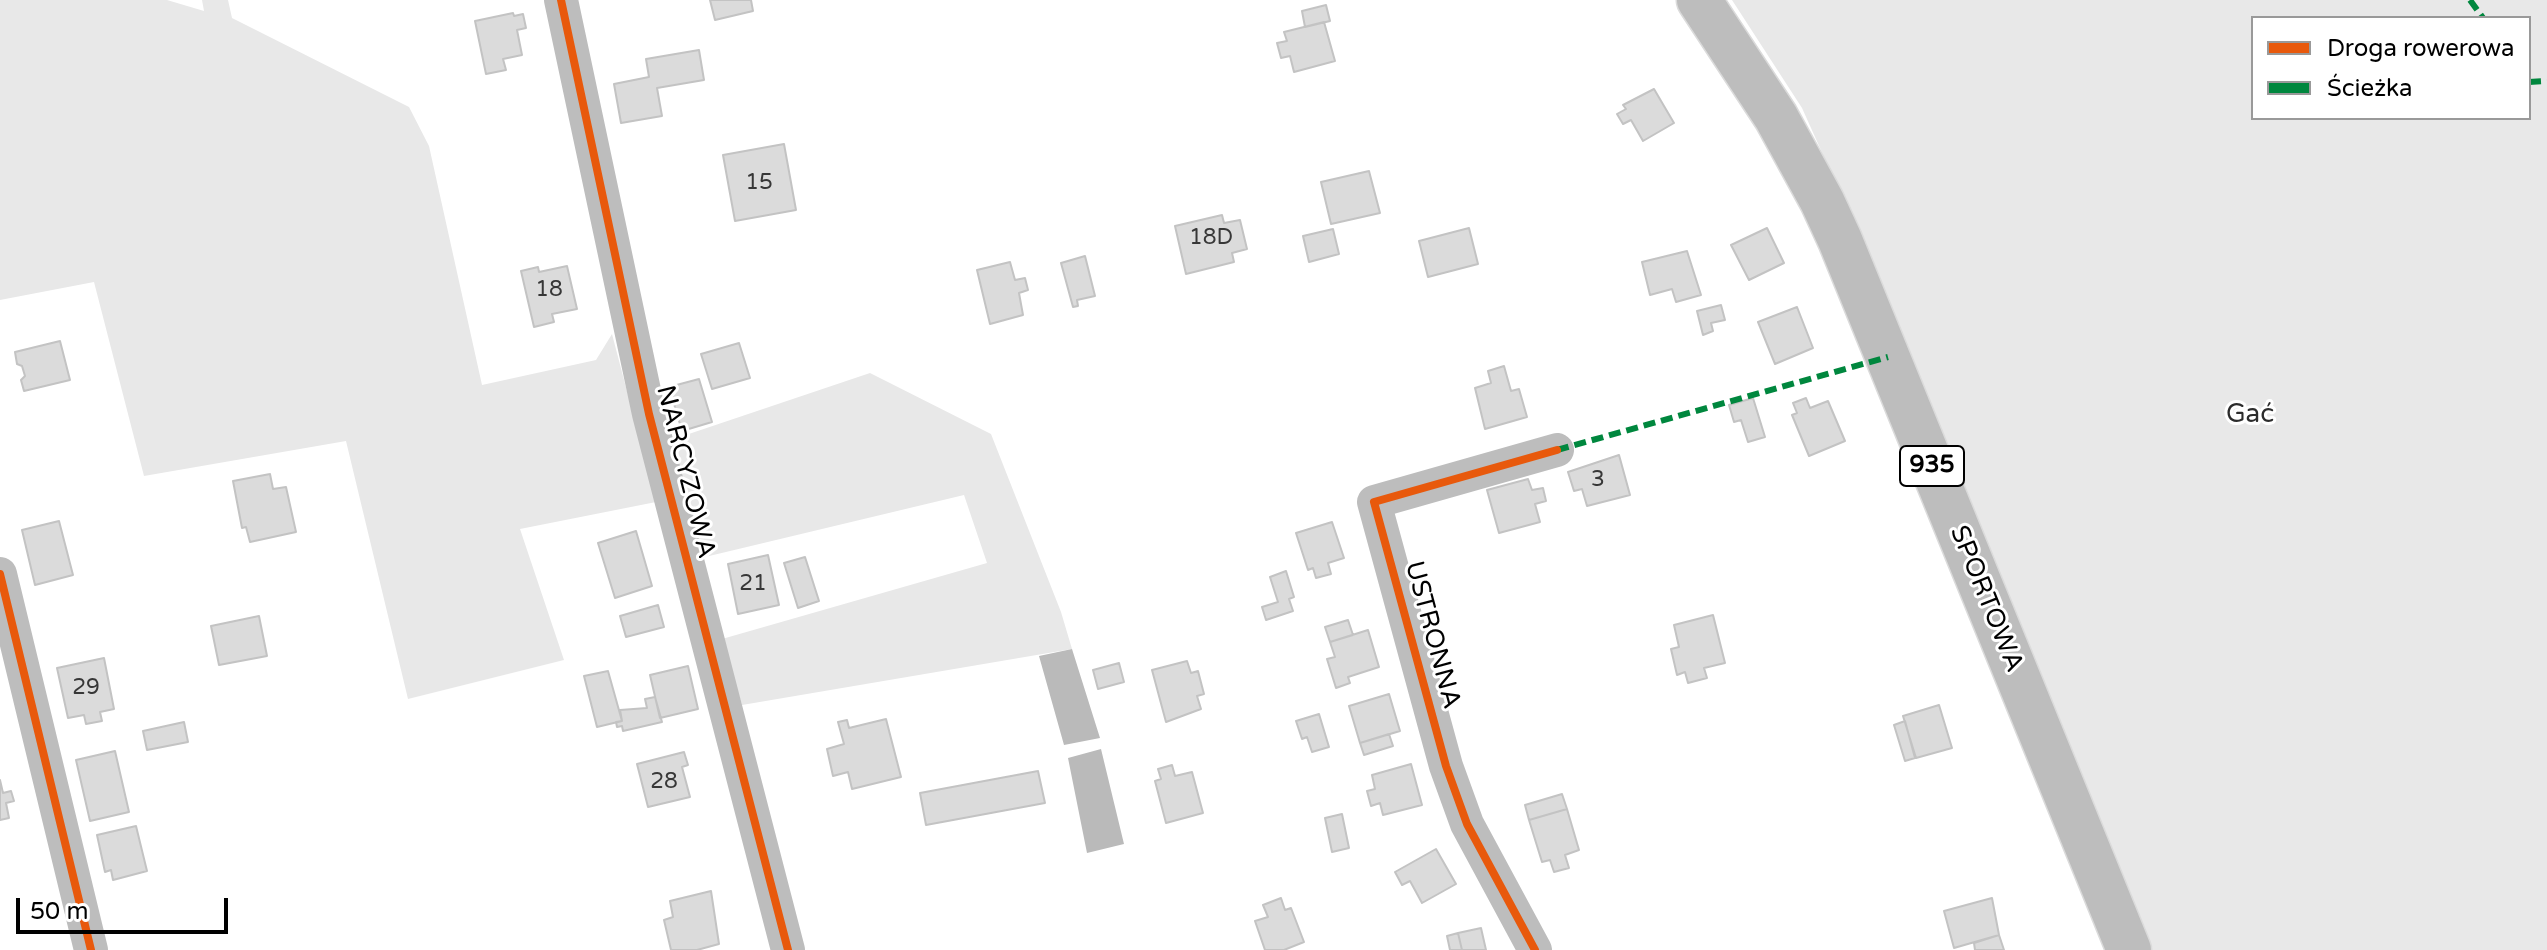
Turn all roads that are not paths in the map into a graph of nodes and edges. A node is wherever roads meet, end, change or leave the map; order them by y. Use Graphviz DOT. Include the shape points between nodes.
graph roads {
  1 [pos="561,0"];
  2 [pos="1699,0"];
  3 [pos="1557,450"];
  4 [pos="0,574"];
  5 [pos="91,950"];
  6 [pos="788,950"];
  7 [pos="1535,950"];
  8 [pos="2129,950"];
  1 -- 6 [label="street, NARCYZOWA" via="649,414"];
  2 -- 8 [label="main road, SPORTOWA / 935" via="1787,138 1849,260"];
  3 -- 7 [label="street, USTRONNA" via="1374,502 1446,766 1467,824"];
  4 -- 5 [label="street"];
}
